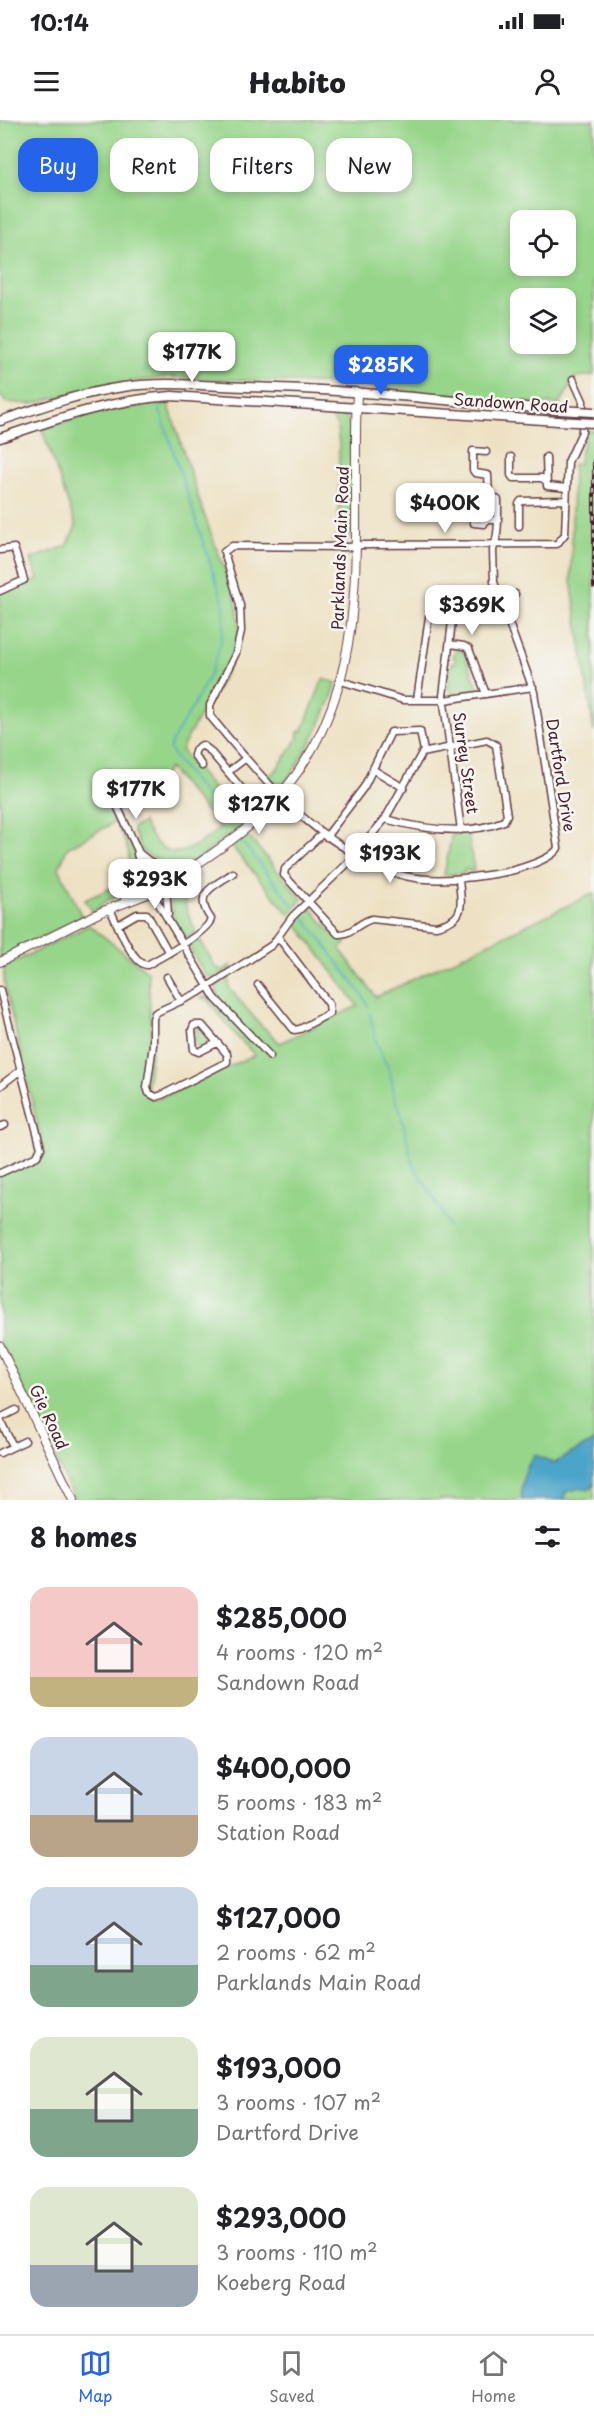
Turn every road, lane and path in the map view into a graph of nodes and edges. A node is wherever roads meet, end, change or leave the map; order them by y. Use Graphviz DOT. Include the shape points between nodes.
graph roads {
  1 [pos="573,379"];
  2 [pos="357,392"];
  3 [pos="356,407"];
  4 [pos="594,412"];
  5 [pos="0,421"];
  6 [pos="594,423"];
  7 [pos="0,438"];
  8 [pos="486,452"];
  9 [pos="511,457"];
  10 [pos="546,458"];
  11 [pos="546,482"];
  12 [pos="567,488"];
  13 [pos="489,497"];
  14 [pos="566,501"];
  15 [pos="497,520"];
  16 [pos="519,526"];
  17 [pos="354,546"];
  18 [pos="495,546"];
  19 [pos="0,550"];
  20 [pos="0,591"];
  21 [pos="515,594"];
  22 [pos="498,597"];
  23 [pos="453,616"];
  24 [pos="450,644"];
  25 [pos="341,681"];
  26 [pos="533,687"];
  27 [pos="486,694"];
  28 [pos="417,700"];
  29 [pos="444,700"];
  30 [pos="449,747"];
  31 [pos="424,751"];
  32 [pos="246,758"];
  33 [pos="202,766"];
  34 [pos="374,771"];
  35 [pos="228,772"];
  36 [pos="242,789"];
  37 [pos="404,789"];
  38 [pos="279,795"];
  39 [pos="118,808"];
  40 [pos="385,819"];
  41 [pos="461,830"];
  42 [pos="324,836"];
  43 [pos="133,843"];
  44 [pos="356,854"];
  45 [pos="210,857"];
  46 [pos="160,869"];
  47 [pos="233,873"];
  48 [pos="143,878"];
  49 [pos="459,880"];
  50 [pos="166,887"];
  51 [pos="151,893"];
  52 [pos="308,901"];
  53 [pos="110,909"];
  54 [pos="101,912"];
  55 [pos="118,924"];
  56 [pos="172,926"];
  57 [pos="278,938"];
  58 [pos="183,945"];
  59 [pos="169,953"];
  60 [pos="0,962"];
  61 [pos="167,977"];
  62 [pos="258,985"];
  63 [pos="208,987"];
  64 [pos="0,990"];
  65 [pos="181,1001"];
  66 [pos="5,1013"];
  67 [pos="0,1019"];
  68 [pos="217,1043"];
  69 [pos="270,1056"];
  70 [pos="21,1070"];
  71 [pos="0,1086"];
  72 [pos="0,1173"];
  73 [pos="0,1346"];
  74 [pos="16,1410"];
  75 [pos="0,1419"];
  76 [pos="25,1441"];
  77 [pos="14,1446"];
  78 [pos="0,1454"];
  79 [pos="73,1500"];
  1 -- 12 [label="street" via="582,401 582,432 568,462"];
  2 -- 3 [label="street, Parklands Main Road"];
  2 -- 4 [label="main road, Sandown Road, bridge"];
  2 -- 5 [label="main road, Sandown Road" via="196,384 125,386 56,401"];
  3 -- 6 [label="main road, Sandown Road, bridge"];
  3 -- 7 [label="main road, Sandown Road" via="198,396 149,397 87,409"];
  3 -- 17 [label="street, Parklands Main Road"];
  8 -- 13 [label="street" via="473,452 473,470 488,474"];
  9 -- 11 [label="street" via="512,477 542,478"];
  10 -- 11 [label="street"];
  11 -- 12 [label="street" via="549,488"];
  12 -- 14 [label="street"];
  13 -- 15 [label="street" via="497,499"];
  13 -- 15 [label="street" via="473,499 473,521 484,524 484,520"];
  14 -- 16 [label="street" via="521,501"];
  14 -- 18 [label="street" via="565,534 559,543"];
  15 -- 18 [label="street, Dartford Drive"];
  17 -- 18 [label="street"];
  17 -- 25 [label="street, Parklands Main Road" via="353,619"];
  17 -- 32 [label="street, Dartford Drive" via="232,546 224,552 240,605 242,628 236,653 208,713"];
  18 -- 22 [label="street, Dartford Drive" via="493,576"];
  19 -- 20 [label="street" via="14,548 24,580"];
  21 -- 22 [label="street"];
  22 -- 23 [label="street" via="458,599"];
  22 -- 26 [label="street, Dartford Drive"];
  23 -- 24 [label="street, Surrey Street"];
  23 -- 28 [label="street" via="429,617"];
  24 -- 27 [label="street" via="469,649"];
  24 -- 29 [label="street, Surrey Street"];
  25 -- 28 [label="street" via="395,698"];
  25 -- 38 [label="street, Parklands Main Road" via="313,750"];
  26 -- 27 [label="street"];
  26 -- 49 [label="street, Dartford Drive" via="557,850 508,872"];
  27 -- 29 [label="street"];
  28 -- 29 [label="street"];
  29 -- 30 [label="street, Surrey Street"];
  30 -- 31 [label="street"];
  30 -- 41 [label="street, Surrey Street"];
  30 -- 41 [label="street" via="487,740 495,743 507,814 502,822"];
  31 -- 34 [label="street" via="420,731 394,731"];
  31 -- 37 [label="street"];
  32 -- 35 [label="street"];
  32 -- 38 [label="street, Dartford Drive"];
  33 -- 35 [label="street" via="194,755 202,746"];
  34 -- 37 [label="street"];
  34 -- 42 [label="street" via="353,804"];
  35 -- 36 [label="street"];
  37 -- 40 [label="street"];
  38 -- 42 [label="street, Dartford Drive"];
  38 -- 45 [label="street, Parklands Main Road"];
  39 -- 43 [label="street"];
  40 -- 41 [label="street" via="412,827"];
  40 -- 44 [label="street"];
  42 -- 44 [label="street, Dartford Drive"];
  42 -- 52 [label="street" via="284,871"];
  43 -- 46 [label="street" via="139,853"];
  43 -- 48 [label="street"];
  44 -- 49 [label="street, Dartford Drive" via="404,876"];
  44 -- 52 [label="street"];
  45 -- 46 [label="street, Parklands Main Road" via="189,868"];
  45 -- 50 [label="street, Parklands Main Road"];
  46 -- 48 [label="street" via="149,870"];
  46 -- 50 [label="street" via="167,877"];
  47 -- 58 [label="street" via="208,890 203,908 211,923"];
  48 -- 51 [label="street" via="144,888"];
  48 -- 54 [label="street" via="134,893"];
  49 -- 52 [label="street" via="460,912 438,926 372,919 338,934"];
  50 -- 51 [label="street"];
  50 -- 56 [label="street" via="166,908"];
  51 -- 53 [label="street"];
  51 -- 56 [label="street"];
  52 -- 57 [label="street"];
  53 -- 54 [label="street"];
  53 -- 55 [label="street"];
  54 -- 60 [label="street"];
  55 -- 59 [label="street" via="137,914 147,914"];
  55 -- 59 [label="street" via="133,956 142,964"];
  56 -- 58 [label="street"];
  57 -- 62 [label="street" via="329,1004 330,1013 294,1030"];
  57 -- 63 [label="street"];
  58 -- 59 [label="street"];
  58 -- 63 [label="street"];
  61 -- 65 [label="street"];
  63 -- 65 [label="street"];
  63 -- 69 [label="street"];
  64 -- 66 [label="street"];
  65 -- 68 [label="street" via="153,1017 147,1087 150,1093 162,1095 226,1064 228,1056"];
  66 -- 67 [label="street"];
  66 -- 70 [label="street"];
  68 -- 68 [label="street" via="202,1025 193,1027 196,1052"];
  70 -- 71 [label="street"];
  70 -- 72 [label="street" via="41,1149 36,1156"];
  73 -- 79 [label="street, Gie Road"];
  74 -- 75 [label="street"];
  75 -- 77 [label="street"];
  76 -- 77 [label="street"];
  77 -- 78 [label="street"];
}
